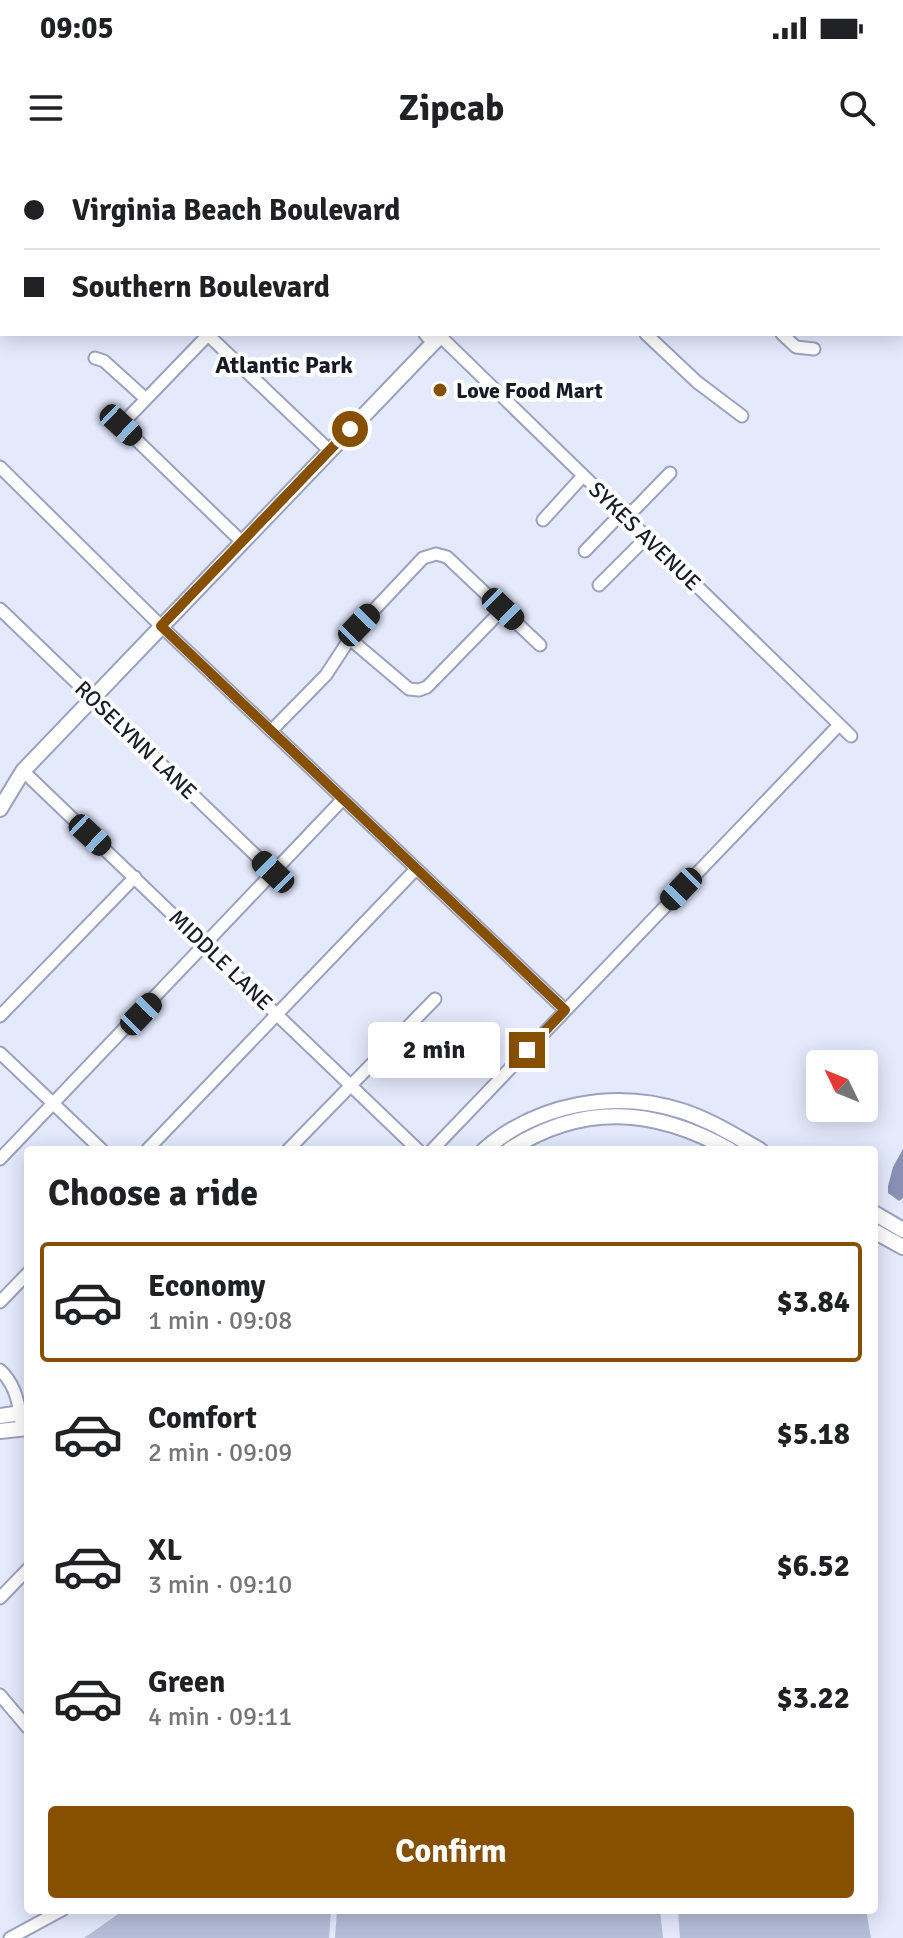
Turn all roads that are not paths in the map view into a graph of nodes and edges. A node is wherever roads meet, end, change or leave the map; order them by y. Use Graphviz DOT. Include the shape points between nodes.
graph roads {
  1 [pos="205,336"];
  2 [pos="209,336"];
  3 [pos="648,336"];
  4 [pos="784,336"];
  5 [pos="435,337"];
  6 [pos="814,349"];
  7 [pos="95,358"];
  8 [pos="146,399"];
  9 [pos="742,416"];
  10 [pos="330,451"];
  11 [pos="0,467"];
  12 [pos="670,473"];
  13 [pos="583,476"];
  14 [pos="623,515"];
  15 [pos="543,520"];
  16 [pos="647,537"];
  17 [pos="242,542"];
  18 [pos="585,551"];
  19 [pos="599,585"];
  20 [pos="503,609"];
  21 [pos="2,614"];
  22 [pos="161,626"];
  23 [pos="350,639"];
  24 [pos="540,645"];
  25 [pos="92,698"];
  26 [pos="838,726"];
  27 [pos="271,731"];
  28 [pos="851,736"];
  29 [pos="23,771"];
  30 [pos="6,786"];
  31 [pos="343,799"];
  32 [pos="0,809"];
  33 [pos="416,869"];
  34 [pos="273,872"];
  35 [pos="135,877"];
  36 [pos="206,946"];
  37 [pos="435,999"];
  38 [pos="565,1010"];
  39 [pos="277,1015"];
  40 [pos="0,1016"];
  41 [pos="0,1053"];
  42 [pos="351,1084"];
  43 [pos="54,1104"];
  44 [pos="610,1108"];
  45 [pos="98,1146"];
  46 [pos="151,1146"];
  47 [pos="292,1146"];
  48 [pos="414,1146"];
  49 [pos="436,1146"];
  50 [pos="489,1146"];
  51 [pos="515,1146"];
  52 [pos="723,1146"];
  53 [pos="753,1146"];
  54 [pos="0,1159"];
  55 [pos="878,1215"];
  56 [pos="903,1230"];
  57 [pos="878,1233"];
  58 [pos="903,1247"];
  59 [pos="24,1277"];
  60 [pos="0,1302"];
  61 [pos="0,1370"];
  62 [pos="24,1413"];
  63 [pos="0,1416"];
  64 [pos="24,1428"];
  65 [pos="0,1431"];
  66 [pos="24,1573"];
  67 [pos="0,1598"];
  68 [pos="0,1695"];
  69 [pos="24,1723"];
  70 [pos="55,1914"];
  71 [pos="10,1938"];
  1 -- 8 [label="street"];
  2 -- 10 [label="street"];
  3 -- 9 [label="street"];
  4 -- 6 [label="street" via="796,347"];
  5 -- 10 [label="main road"];
  5 -- 13 [label="street, SYKES AVENUE"];
  7 -- 8 [label="street"];
  8 -- 17 [label="street" via="121,425"];
  10 -- 17 [label="main road"];
  11 -- 22 [label="street"];
  12 -- 14 [label="street"];
  13 -- 14 [label="street, SYKES AVENUE"];
  13 -- 15 [label="street"];
  14 -- 16 [label="street, SYKES AVENUE"];
  14 -- 18 [label="street"];
  16 -- 19 [label="street"];
  16 -- 26 [label="street, SYKES AVENUE"];
  17 -- 22 [label="main road"];
  20 -- 23 [label="street" via="419,690 404,685"];
  20 -- 23 [label="street" via="442,554 430,555"];
  20 -- 24 [label="street"];
  21 -- 25 [label="street, ROSELYNN LANE"];
  22 -- 25 [label="main road"];
  22 -- 27 [label="street"];
  23 -- 27 [label="street" via="326,675"];
  25 -- 29 [label="main road"];
  25 -- 34 [label="street, ROSELYNN LANE"];
  26 -- 28 [label="street, SYKES AVENUE"];
  26 -- 38 [label="street"];
  27 -- 31 [label="street"];
  29 -- 30 [label="main road"];
  29 -- 35 [label="street, MIDDLE LANE"];
  30 -- 32 [label="main road"];
  31 -- 33 [label="street"];
  31 -- 34 [label="street"];
  33 -- 38 [label="street"];
  33 -- 39 [label="street"];
  34 -- 36 [label="street"];
  35 -- 36 [label="street, MIDDLE LANE"];
  35 -- 40 [label="street"];
  36 -- 39 [label="street, MIDDLE LANE"];
  36 -- 43 [label="street"];
  37 -- 42 [label="street"];
  38 -- 49 [label="street"];
  39 -- 42 [label="street, MIDDLE LANE"];
  39 -- 46 [label="street"];
  41 -- 43 [label="street"];
  42 -- 47 [label="street"];
  42 -- 48 [label="street, MIDDLE LANE"];
  43 -- 45 [label="street"];
  43 -- 54 [label="street"];
  44 -- 50 [label="main road" via="584,1103 542,1115"];
  44 -- 51 [label="main road"];
  44 -- 52 [label="main road" via="668,1122"];
  44 -- 53 [label="main road" via="642,1102 676,1109"];
  55 -- 56 [label="main road"];
  57 -- 58 [label="main road"];
  59 -- 60 [label="street"];
  61 -- 62 [label="street"];
  62 -- 63 [label="main road"];
  62 -- 64 [label="street"];
  64 -- 65 [label="main road"];
  66 -- 67 [label="street"];
  68 -- 69 [label="street"];
  70 -- 71 [label="street"];
}
